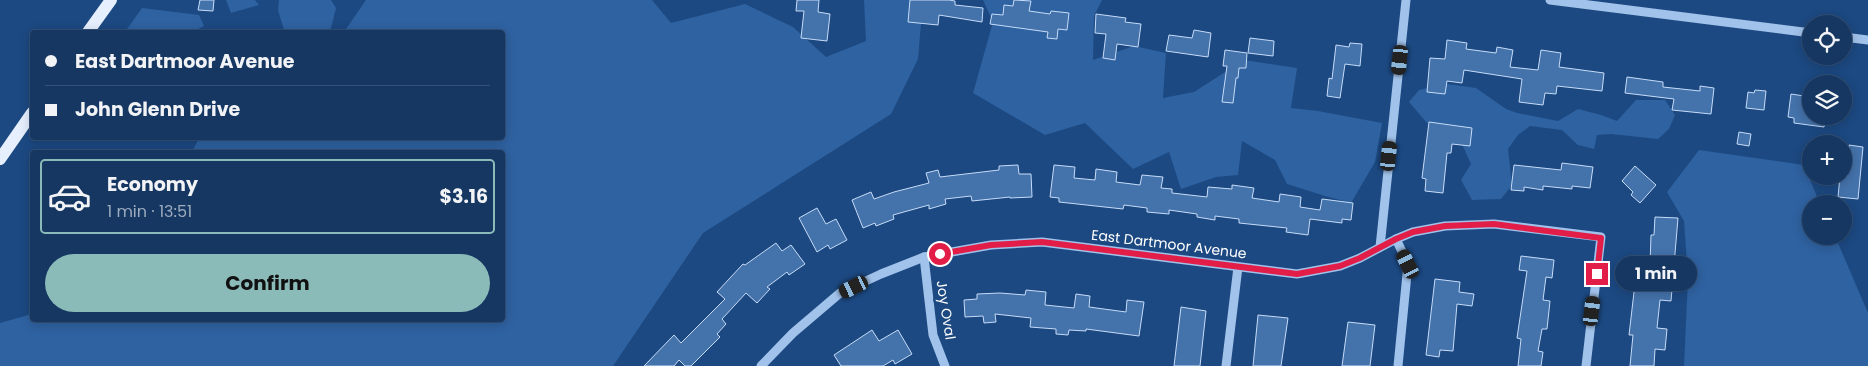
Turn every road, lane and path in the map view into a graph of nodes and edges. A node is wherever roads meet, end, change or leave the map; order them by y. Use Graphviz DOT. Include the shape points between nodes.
graph roads {
  1 [pos="111,0"];
  2 [pos="1406,0"];
  3 [pos="1550,0"];
  4 [pos="89,30"];
  5 [pos="1802,32"];
  6 [pos="1852,38"];
  7 [pos="1868,40"];
  8 [pos="30,116"];
  9 [pos="0,159"];
  10 [pos="1396,239"];
  11 [pos="1380,247"];
  12 [pos="924,257"];
  13 [pos="1238,267"];
  14 [pos="761,366"];
  15 [pos="945,366"];
  16 [pos="1226,366"];
  17 [pos="1398,366"];
  18 [pos="1586,366"];
  1 -- 4 [label="main road"];
  2 -- 11 [label="street"];
  3 -- 5 [label="street"];
  6 -- 7 [label="street"];
  8 -- 9 [label="main road"];
  10 -- 11 [label="street, East Dartmoor Avenue"];
  10 -- 17 [label="street" via="1408,264"];
  10 -- 18 [label="street, East Dartmoor Avenue" via="1445,226 1494,224 1601,238"];
  11 -- 13 [label="street, East Dartmoor Avenue" via="1340,266 1297,274"];
  12 -- 13 [label="street, East Dartmoor Avenue" via="991,245 1042,242"];
  12 -- 14 [label="street, East Dartmoor Avenue" via="840,293 793,333"];
  12 -- 15 [label="street, Joy Oval" via="934,335"];
  13 -- 16 [label="street"];
}
